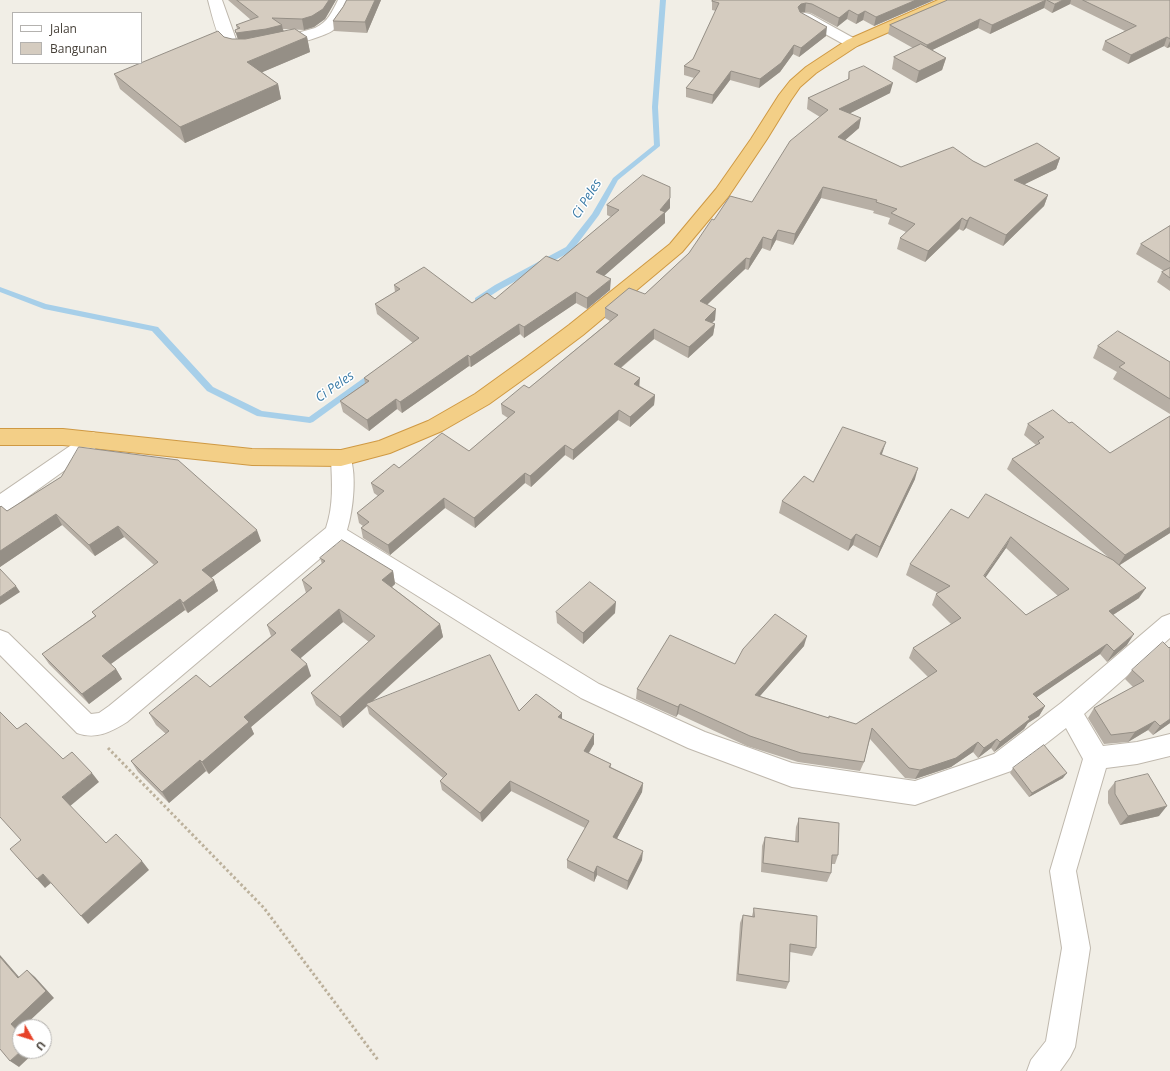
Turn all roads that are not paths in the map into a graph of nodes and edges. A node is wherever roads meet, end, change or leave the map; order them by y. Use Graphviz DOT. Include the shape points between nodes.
graph roads {
  1 [pos="215,0"];
  2 [pos="345,0"];
  3 [pos="950,0"];
  4 [pos="805,17"];
  5 [pos="852,43"];
  6 [pos="0,436"];
  7 [pos="93,440"];
  8 [pos="340,458"];
  9 [pos="0,505"];
  10 [pos="335,533"];
  11 [pos="1170,624"];
  12 [pos="0,640"];
  13 [pos="1070,711"];
  14 [pos="1170,745"];
  15 [pos="1096,758"];
  16 [pos="1042,1071"];
  1 -- 2 [label="street" via="230,45 238,50 310,35 327,28 336,18"];
  3 -- 5 [label="highway"];
  4 -- 5 [label="street"];
  5 -- 8 [label="highway" via="794,84 749,154 707,212 676,248 628,288 482,399 407,439 383,448"];
  6 -- 7 [label="highway"];
  7 -- 8 [label="highway" via="252,457"];
  7 -- 9 [label="street"];
  8 -- 10 [label="street" via="344,497"];
  10 -- 12 [label="street" via="103,724 86,725"];
  10 -- 13 [label="street" via="590,691 697,740 792,775 916,793 1002,763"];
  11 -- 13 [label="street"];
  13 -- 15 [label="street"];
  14 -- 15 [label="street" via="1137,753"];
  15 -- 16 [label="street" via="1063,871 1076,948 1060,1047"];
}
